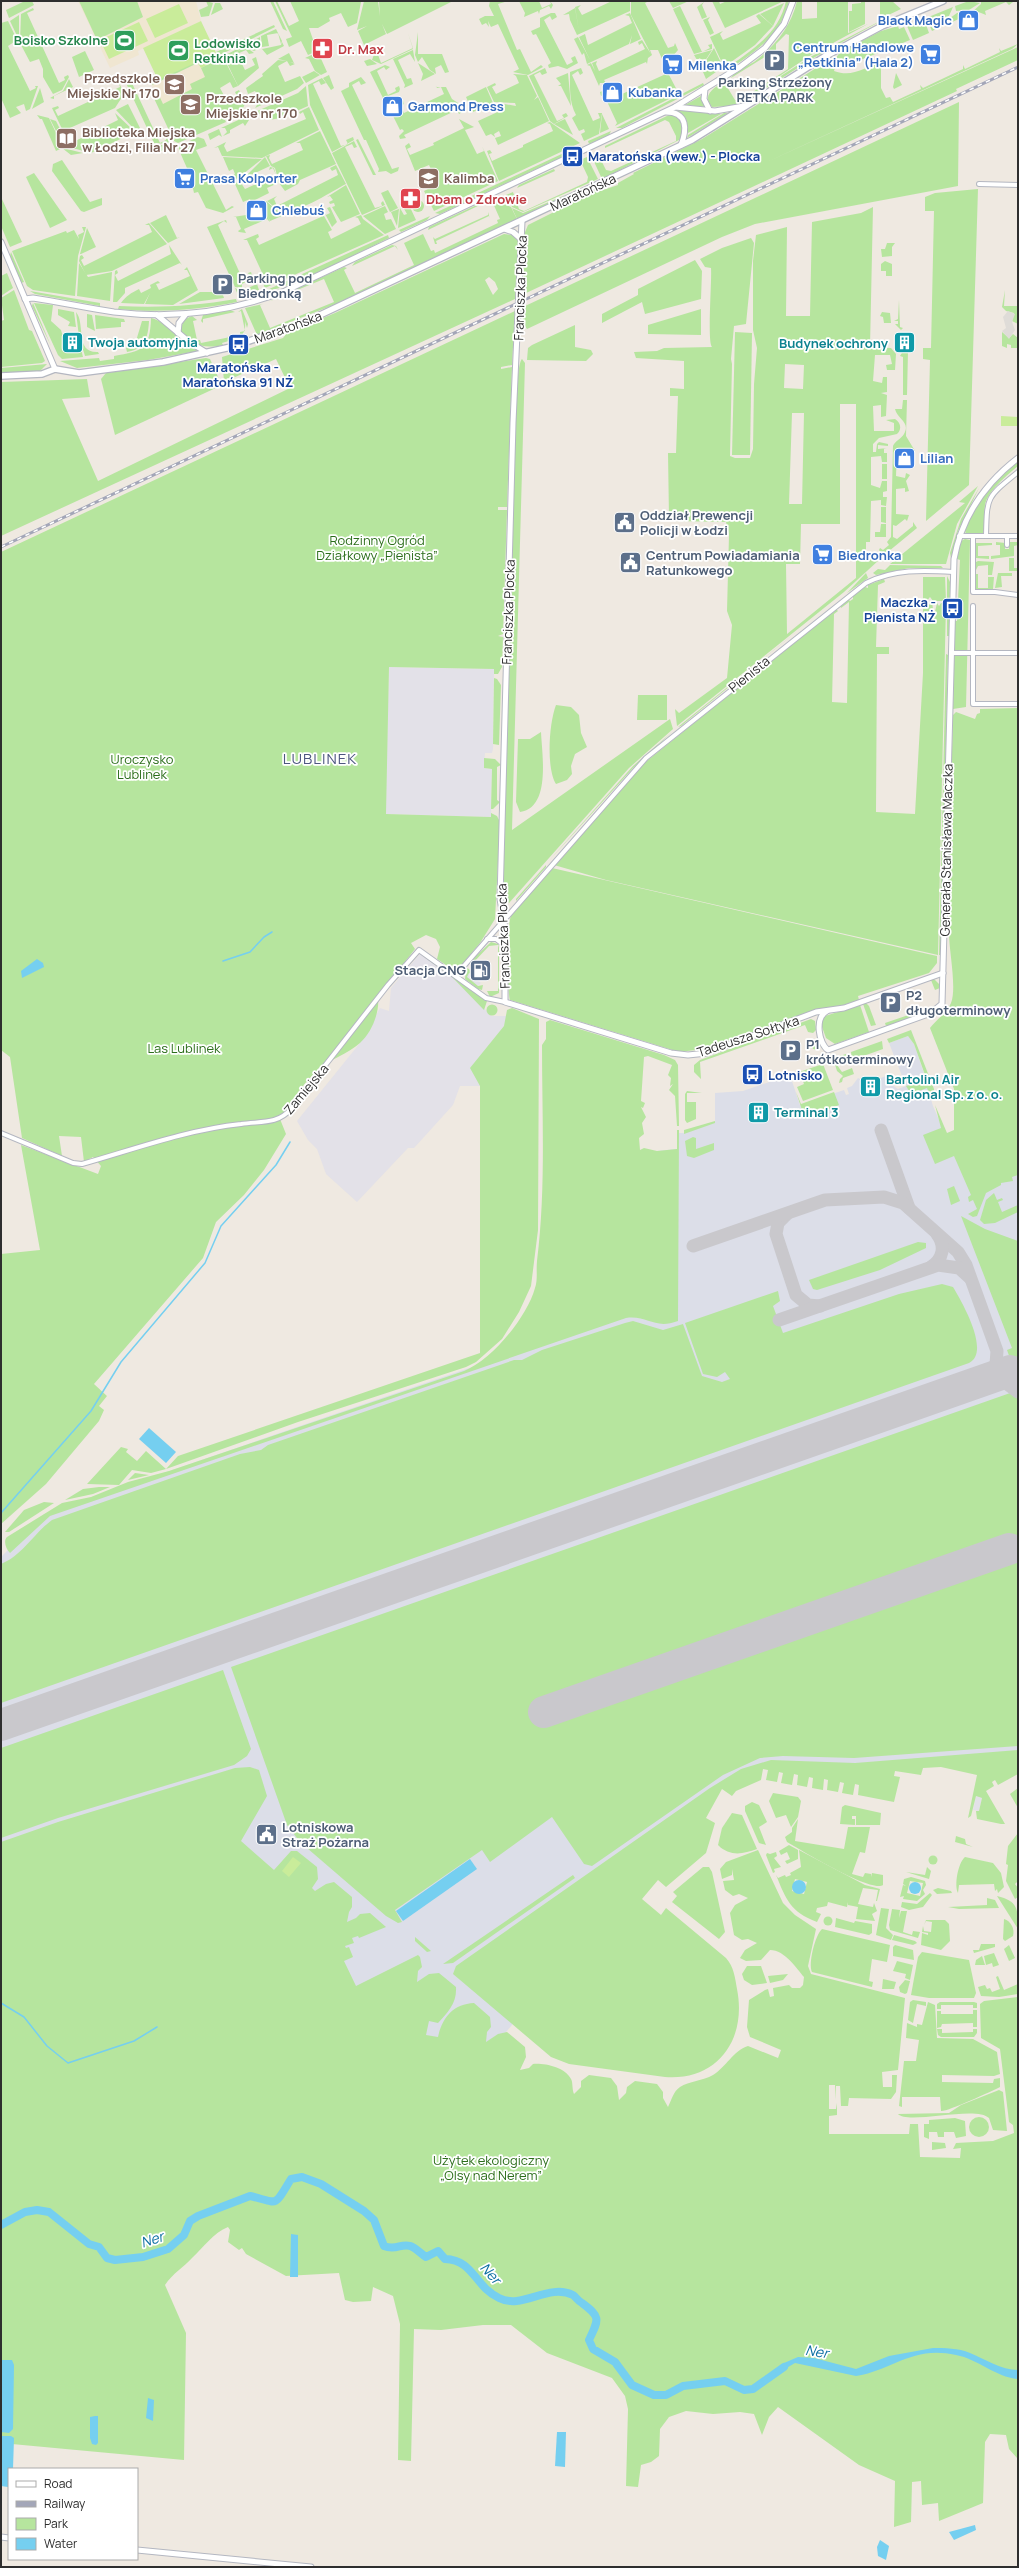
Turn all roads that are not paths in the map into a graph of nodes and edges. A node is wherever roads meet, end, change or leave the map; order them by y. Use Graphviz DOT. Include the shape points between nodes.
graph roads {
  1 [pos="793,1"];
  2 [pos="944,1"];
  3 [pos="705,89"];
  4 [pos="748,104"];
  5 [pos="675,107"];
  6 [pos="710,111"];
  7 [pos="666,112"];
  8 [pos="681,145"];
  9 [pos="979,184"];
  10 [pos="1018,185"];
  11 [pos="522,221"];
  12 [pos="504,229"];
  13 [pos="521,239"];
  14 [pos="1,242"];
  15 [pos="25,299"];
  16 [pos="156,314"];
  17 [pos="186,314"];
  18 [pos="178,333"];
  19 [pos="208,353"];
  20 [pos="55,369"];
  21 [pos="1,376"];
  22 [pos="1018,458"];
  23 [pos="1018,472"];
  24 [pos="959,536"];
  25 [pos="973,536"];
  26 [pos="986,536"];
  27 [pos="1007,536"];
  28 [pos="1018,536"];
  29 [pos="1007,545"];
  30 [pos="953,572"];
  31 [pos="1018,595"];
  32 [pos="973,606"];
  33 [pos="951,653"];
  34 [pos="973,653"];
  35 [pos="1018,653"];
  36 [pos="1018,704"];
  37 [pos="504,918"];
  38 [pos="487,939"];
  39 [pos="506,946"];
  40 [pos="943,973"];
  41 [pos="456,975"];
  42 [pos="505,1002"];
  43 [pos="827,1011"];
  44 [pos="804,1018"];
  45 [pos="818,1022"];
  46 [pos="1,1133"];
  47 [pos="138,2550"];
  48 [pos="311,2567"];
  1 -- 3 [label="street" via="786,22 769,44"];
  2 -- 4 [label="main road, Maratońska" via="856,39"];
  3 -- 5 [label="street"];
  3 -- 6 [label="street" via="704,100"];
  4 -- 6 [label="street"];
  4 -- 8 [label="main road, Maratońska" via="707,132"];
  5 -- 6 [label="street"];
  5 -- 7 [label="street"];
  7 -- 8 [label="street" via="676,114 685,121 686,131"];
  7 -- 17 [label="street" via="295,286 234,307"];
  8 -- 11 [label="main road, Maratońska"];
  9 -- 10 [label="street"];
  11 -- 12 [label="main road, Maratońska"];
  11 -- 13 [label="street, Franciszka Plocka"];
  12 -- 13 [label="street" via="514,232"];
  12 -- 19 [label="main road, Maratońska" via="303,323"];
  13 -- 37 [label="street, Franciszka Plocka" via="500,899"];
  14 -- 15 [label="street"];
  15 -- 16 [label="street" via="33,298 115,312"];
  15 -- 20 [label="street"];
  16 -- 17 [label="street"];
  16 -- 18 [label="street"];
  17 -- 18 [label="street" via="179,323"];
  18 -- 19 [label="street"];
  19 -- 20 [label="main road, Maratońska" via="79,372"];
  20 -- 21 [label="main road, Maratońska" via="42,374"];
  22 -- 24 [label="street" via="979,496"];
  23 -- 26 [label="street" via="989,498"];
  24 -- 25 [label="street"];
  24 -- 30 [label="street"];
  25 -- 26 [label="street"];
  25 -- 31 [label="street" via="973,592"];
  26 -- 27 [label="street"];
  27 -- 28 [label="street"];
  27 -- 29 [label="street"];
  30 -- 33 [label="street, Generała Stanisława Maczka"];
  30 -- 37 [label="street, Pienista" via="896,573 873,579 853,591 646,758"];
  32 -- 34 [label="street"];
  33 -- 34 [label="street"];
  33 -- 40 [label="street, Generała Stanisława Maczka"];
  34 -- 35 [label="street"];
  34 -- 36 [label="street" via="973,704"];
  37 -- 38 [label="street, Pienista"];
  37 -- 39 [label="street, Franciszka Plocka"];
  38 -- 39 [label="street" via="496,938"];
  38 -- 41 [label="street, Pienista"];
  39 -- 42 [label="street, Franciszka Plocka"];
  40 -- 43 [label="street, Tadeusza Sołtyka" via="844,1008"];
  40 -- 45 [label="street, Generała Stanisława Maczka" via="942,1001 935,1011 827,1050"];
  41 -- 42 [label="street, Zamiejska" via="486,998"];
  41 -- 46 [label="street, Zamiejska" via="421,950 417,951 291,1109 276,1121 242,1123 200,1131 82,1164 73,1163"];
  42 -- 44 [label="street, Tadeusza Sołtyka" via="684,1055 707,1053"];
  43 -- 44 [label="street, Tadeusza Sołtyka" via="816,1012"];
  43 -- 45 [label="street"];
  44 -- 45 [label="street"];
  47 -- 48 [label="street"];
}
